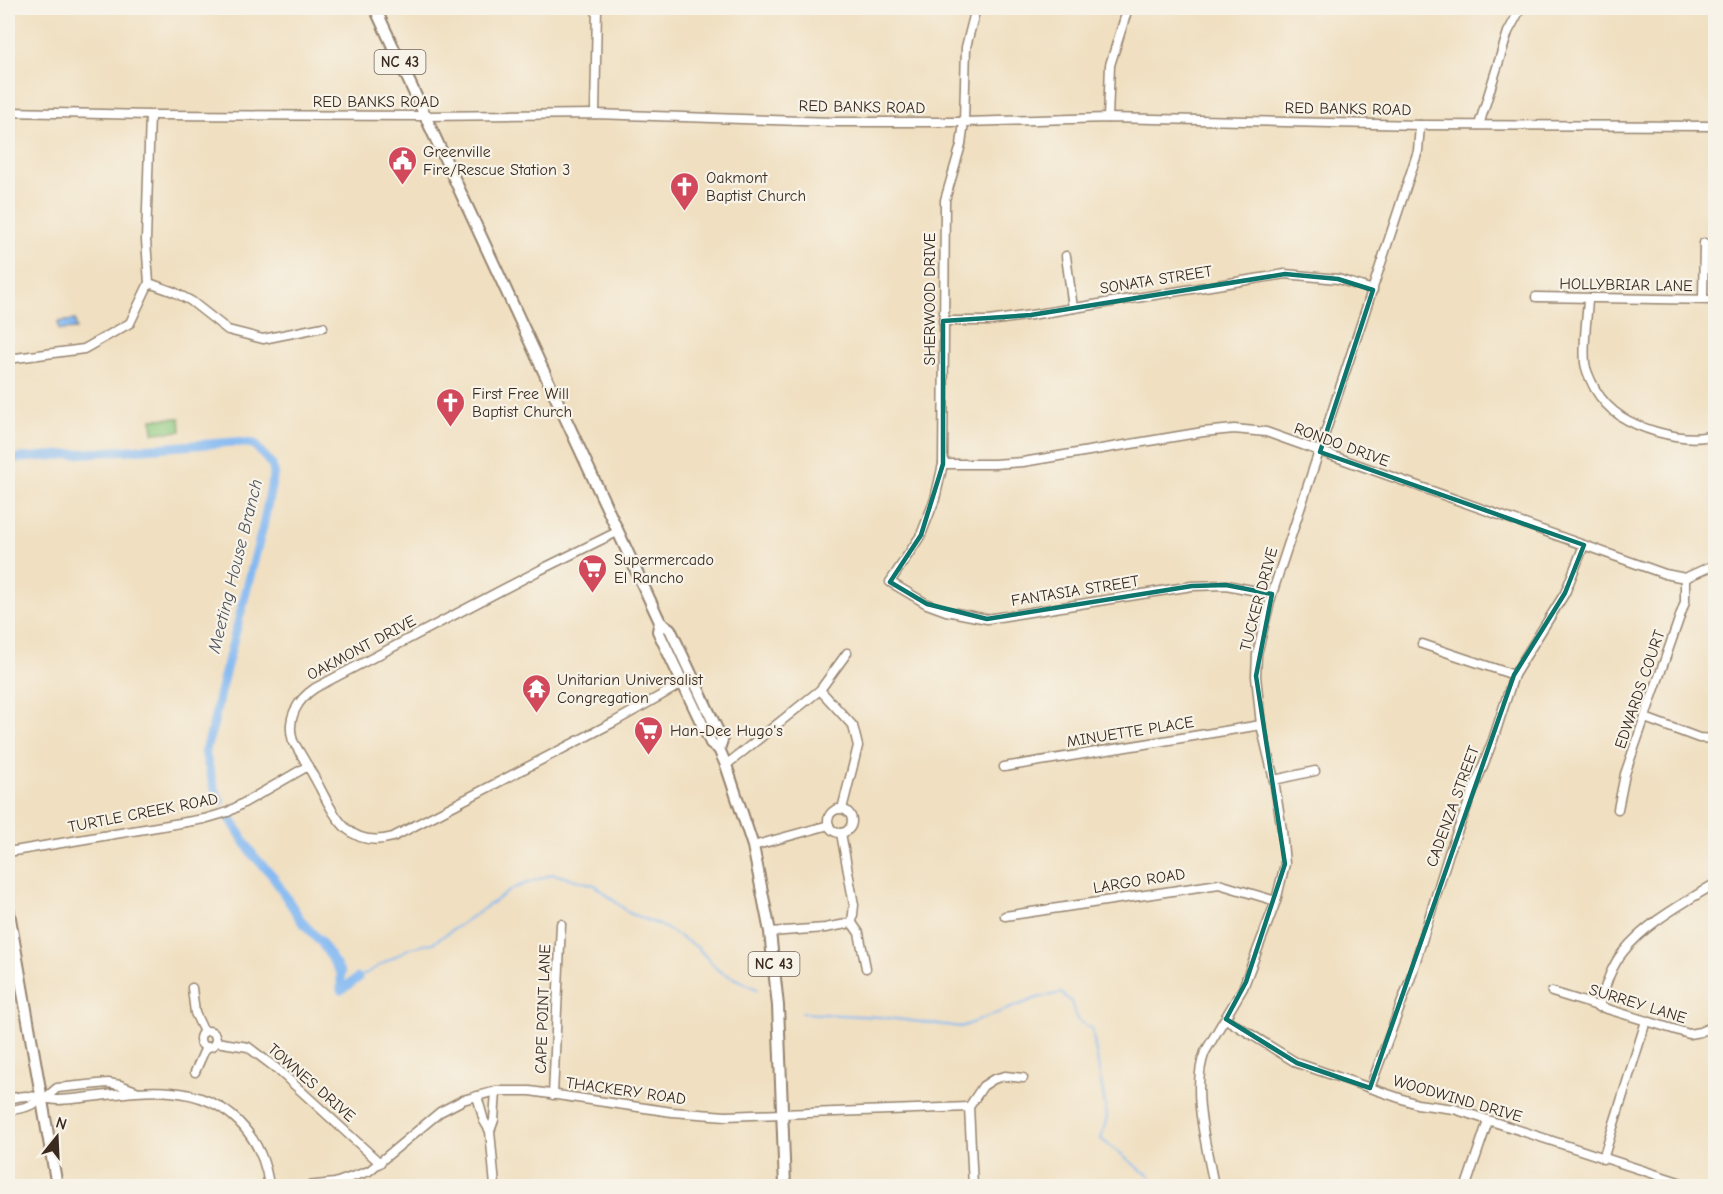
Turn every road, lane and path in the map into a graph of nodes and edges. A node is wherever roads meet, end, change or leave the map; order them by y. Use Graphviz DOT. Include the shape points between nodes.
graph roads {
  1 [pos="375,8"];
  2 [pos="597,8"];
  3 [pos="975,8"];
  4 [pos="1128,8"];
  5 [pos="1521,8"];
  6 [pos="8,112"];
  7 [pos="596,114"];
  8 [pos="150,115"];
  9 [pos="425,116"];
  10 [pos="1108,118"];
  11 [pos="964,122"];
  12 [pos="1420,125"];
  13 [pos="1479,125"];
  14 [pos="1716,126"];
  15 [pos="1704,243"];
  16 [pos="1066,256"];
  17 [pos="149,283"];
  18 [pos="1373,290"];
  19 [pos="1536,297"];
  20 [pos="1588,299"];
  21 [pos="1703,300"];
  22 [pos="1716,300"];
  23 [pos="1073,308"];
  24 [pos="943,321"];
  25 [pos="323,327"];
  26 [pos="8,359"];
  27 [pos="1716,434"];
  28 [pos="1320,452"];
  29 [pos="943,464"];
  30 [pos="617,532"];
  31 [pos="1584,545"];
  32 [pos="1716,564"];
  33 [pos="1684,578"];
  34 [pos="890,582"];
  35 [pos="1272,594"];
  36 [pos="660,622"];
  37 [pos="661,635"];
  38 [pos="1422,644"];
  39 [pos="847,653"];
  40 [pos="687,662"];
  41 [pos="1514,675"];
  42 [pos="683,683"];
  43 [pos="820,690"];
  44 [pos="1645,718"];
  45 [pos="1261,725"];
  46 [pos="720,734"];
  47 [pos="1716,739"];
  48 [pos="719,749"];
  49 [pos="726,765"];
  50 [pos="308,766"];
  51 [pos="1004,767"];
  52 [pos="1315,771"];
  53 [pos="1274,780"];
  54 [pos="842,809"];
  55 [pos="1618,809"];
  56 [pos="829,825"];
  57 [pos="841,833"];
  58 [pos="753,846"];
  59 [pos="8,852"];
  60 [pos="1716,884"];
  61 [pos="1276,901"];
  62 [pos="8,907"];
  63 [pos="1005,916"];
  64 [pos="852,923"];
  65 [pos="561,924"];
  66 [pos="770,932"];
  67 [pos="866,968"];
  68 [pos="192,988"];
  69 [pos="1552,992"];
  70 [pos="1599,1007"];
  71 [pos="1226,1019"];
  72 [pos="1646,1021"];
  73 [pos="1716,1025"];
  74 [pos="204,1032"];
  75 [pos="216,1042"];
  76 [pos="206,1047"];
  77 [pos="195,1072"];
  78 [pos="1023,1078"];
  79 [pos="1370,1088"];
  80 [pos="496,1091"];
  81 [pos="553,1095"];
  82 [pos="477,1096"];
  83 [pos="8,1099"];
  84 [pos="43,1100"];
  85 [pos="969,1107"];
  86 [pos="8,1111"];
  87 [pos="781,1113"];
  88 [pos="1488,1121"];
  89 [pos="490,1131"];
  90 [pos="1603,1159"];
  91 [pos="380,1163"];
  92 [pos="57,1186"];
  93 [pos="269,1186"];
  94 [pos="307,1186"];
  95 [pos="495,1186"];
  96 [pos="784,1186"];
  97 [pos="973,1186"];
  98 [pos="1214,1186"];
  99 [pos="1466,1186"];
  100 [pos="1691,1186"];
  1 -- 9 [label="main road, NC 43"];
  2 -- 7 [label="street"];
  3 -- 11 [label="street, SHERWOOD DRIVE" via="966,47"];
  4 -- 10 [label="street" via="1110,65"];
  5 -- 13 [label="street" via="1508,32"];
  6 -- 8 [label="street, RED BANKS ROAD"];
  7 -- 9 [label="street, RED BANKS ROAD"];
  7 -- 11 [label="street, RED BANKS ROAD"];
  8 -- 9 [label="street, RED BANKS ROAD"];
  8 -- 17 [label="street" via="146,240"];
  9 -- 30 [label="main road, NC 43"];
  10 -- 11 [label="street, RED BANKS ROAD"];
  10 -- 12 [label="street, RED BANKS ROAD"];
  11 -- 24 [label="street, SHERWOOD DRIVE" via="945,200"];
  12 -- 13 [label="street, RED BANKS ROAD"];
  12 -- 18 [label="street, TUCKER DRIVE" via="1418,151"];
  13 -- 14 [label="street, RED BANKS ROAD"];
  15 -- 21 [label="street"];
  16 -- 23 [label="street"];
  17 -- 25 [label="street" via="191,301 228,330 251,336 263,339"];
  17 -- 26 [label="street" via="130,323 84,349"];
  18 -- 23 [label="street, SONATA STREET" via="1338,279 1285,274"];
  18 -- 28 [label="street, TUCKER DRIVE"];
  19 -- 20 [label="street, HOLLYBRIAR LANE"];
  20 -- 21 [label="street, HOLLYBRIAR LANE"];
  20 -- 27 [label="street" via="1585,364 1603,403 1622,418 1674,437"];
  21 -- 22 [label="street, HOLLYBRIAR LANE"];
  23 -- 24 [label="street, SONATA STREET" via="989,321"];
  24 -- 29 [label="street, SHERWOOD DRIVE"];
  28 -- 29 [label="street, RONDO DRIVE" via="1266,432 1234,429 1023,462"];
  28 -- 31 [label="street, RONDO DRIVE"];
  28 -- 35 [label="street, TUCKER DRIVE"];
  29 -- 34 [label="street, SHERWOOD DRIVE" via="921,534"];
  30 -- 36 [label="main road, NC 43"];
  30 -- 50 [label="street, OAKMONT DRIVE" via="303,696 292,718 291,733"];
  31 -- 33 [label="street, RONDO DRIVE"];
  31 -- 41 [label="street, CADENZA STREET" via="1565,593"];
  32 -- 33 [label="street"];
  33 -- 44 [label="street, EDWARDS COURT" via="1685,603"];
  34 -- 35 [label="street, FANTASIA STREET" via="936,608 987,619 1192,586 1226,585"];
  35 -- 45 [label="street, TUCKER DRIVE" via="1257,654"];
  36 -- 37 [label="main road, NC 43"];
  36 -- 40 [label="main road, NC 43" via="670,629"];
  37 -- 40 [label="main road" via="668,638 681,662"];
  37 -- 42 [label="main road, NC 43"];
  38 -- 41 [label="street"];
  39 -- 43 [label="street"];
  40 -- 46 [label="main road, NC 43"];
  41 -- 79 [label="street, CADENZA STREET"];
  42 -- 46 [label="main road" via="693,690 711,730"];
  42 -- 48 [label="main road, NC 43" via="711,743"];
  42 -- 50 [label="street, OAKMONT DRIVE" via="381,841 351,833 336,818"];
  43 -- 49 [label="street"];
  43 -- 54 [label="street" via="852,726 858,746"];
  44 -- 47 [label="street" via="1699,738"];
  44 -- 55 [label="street, EDWARDS COURT" via="1625,774"];
  45 -- 51 [label="street, MINUETTE PLACE"];
  45 -- 53 [label="street, TUCKER DRIVE"];
  46 -- 48 [label="main road, NC 43"];
  48 -- 49 [label="main road, NC 43"];
  49 -- 58 [label="main road, NC 43"];
  50 -- 59 [label="street, TURTLE CREEK ROAD" via="228,812 204,819"];
  52 -- 53 [label="street"];
  53 -- 61 [label="street, TUCKER DRIVE" via="1285,845 1285,864"];
  54 -- 56 [label="street" via="831,814"];
  54 -- 57 [label="street" via="849,813 852,823"];
  56 -- 57 [label="street"];
  56 -- 58 [label="street"];
  57 -- 64 [label="street" via="854,905"];
  58 -- 66 [label="main road, NC 43"];
  60 -- 70 [label="street" via="1656,922 1622,952"];
  61 -- 63 [label="street, LARGO ROAD" via="1219,884"];
  61 -- 71 [label="street, TUCKER DRIVE" via="1246,982"];
  62 -- 84 [label="main road"];
  64 -- 66 [label="street"];
  64 -- 67 [label="street" via="859,933"];
  65 -- 81 [label="street, CAPE POINT LANE"];
  66 -- 87 [label="main road, NC 43" via="778,1006"];
  68 -- 74 [label="street" via="195,1013"];
  69 -- 70 [label="street, SURREY LANE"];
  70 -- 72 [label="street, SURREY LANE"];
  71 -- 79 [label="street, WOODWIND DRIVE" via="1297,1063"];
  71 -- 98 [label="street, TUCKER DRIVE" via="1205,1052 1199,1073 1198,1091"];
  72 -- 73 [label="street, SURREY LANE" via="1689,1034"];
  72 -- 90 [label="street"];
  74 -- 75 [label="street" via="215,1035"];
  74 -- 76 [label="street" via="200,1037"];
  75 -- 76 [label="street"];
  75 -- 91 [label="street, TOWNES DRIVE" via="248,1047"];
  76 -- 77 [label="street"];
  78 -- 85 [label="street" via="994,1079 976,1093"];
  79 -- 88 [label="street, WOODWIND DRIVE"];
  80 -- 81 [label="street, THACKERY ROAD"];
  80 -- 82 [label="street, THACKERY ROAD"];
  80 -- 89 [label="street"];
  81 -- 87 [label="street, THACKERY ROAD" via="694,1114"];
  82 -- 89 [label="street"];
  82 -- 91 [label="street, THACKERY ROAD" via="452,1105 427,1121"];
  83 -- 84 [label="street" via="28,1096"];
  84 -- 86 [label="street"];
  84 -- 92 [label="main road"];
  84 -- 93 [label="street" via="57,1088 87,1084 200,1097 230,1112 243,1125 262,1153"];
  85 -- 87 [label="street, THACKERY ROAD"];
  85 -- 97 [label="street"];
  87 -- 96 [label="main road, NC 43"];
  88 -- 90 [label="street, WOODWIND DRIVE"];
  88 -- 99 [label="street"];
  89 -- 95 [label="street"];
  90 -- 100 [label="street, WOODWIND DRIVE"];
  91 -- 94 [label="street, THACKERY ROAD" via="357,1176"];
}
